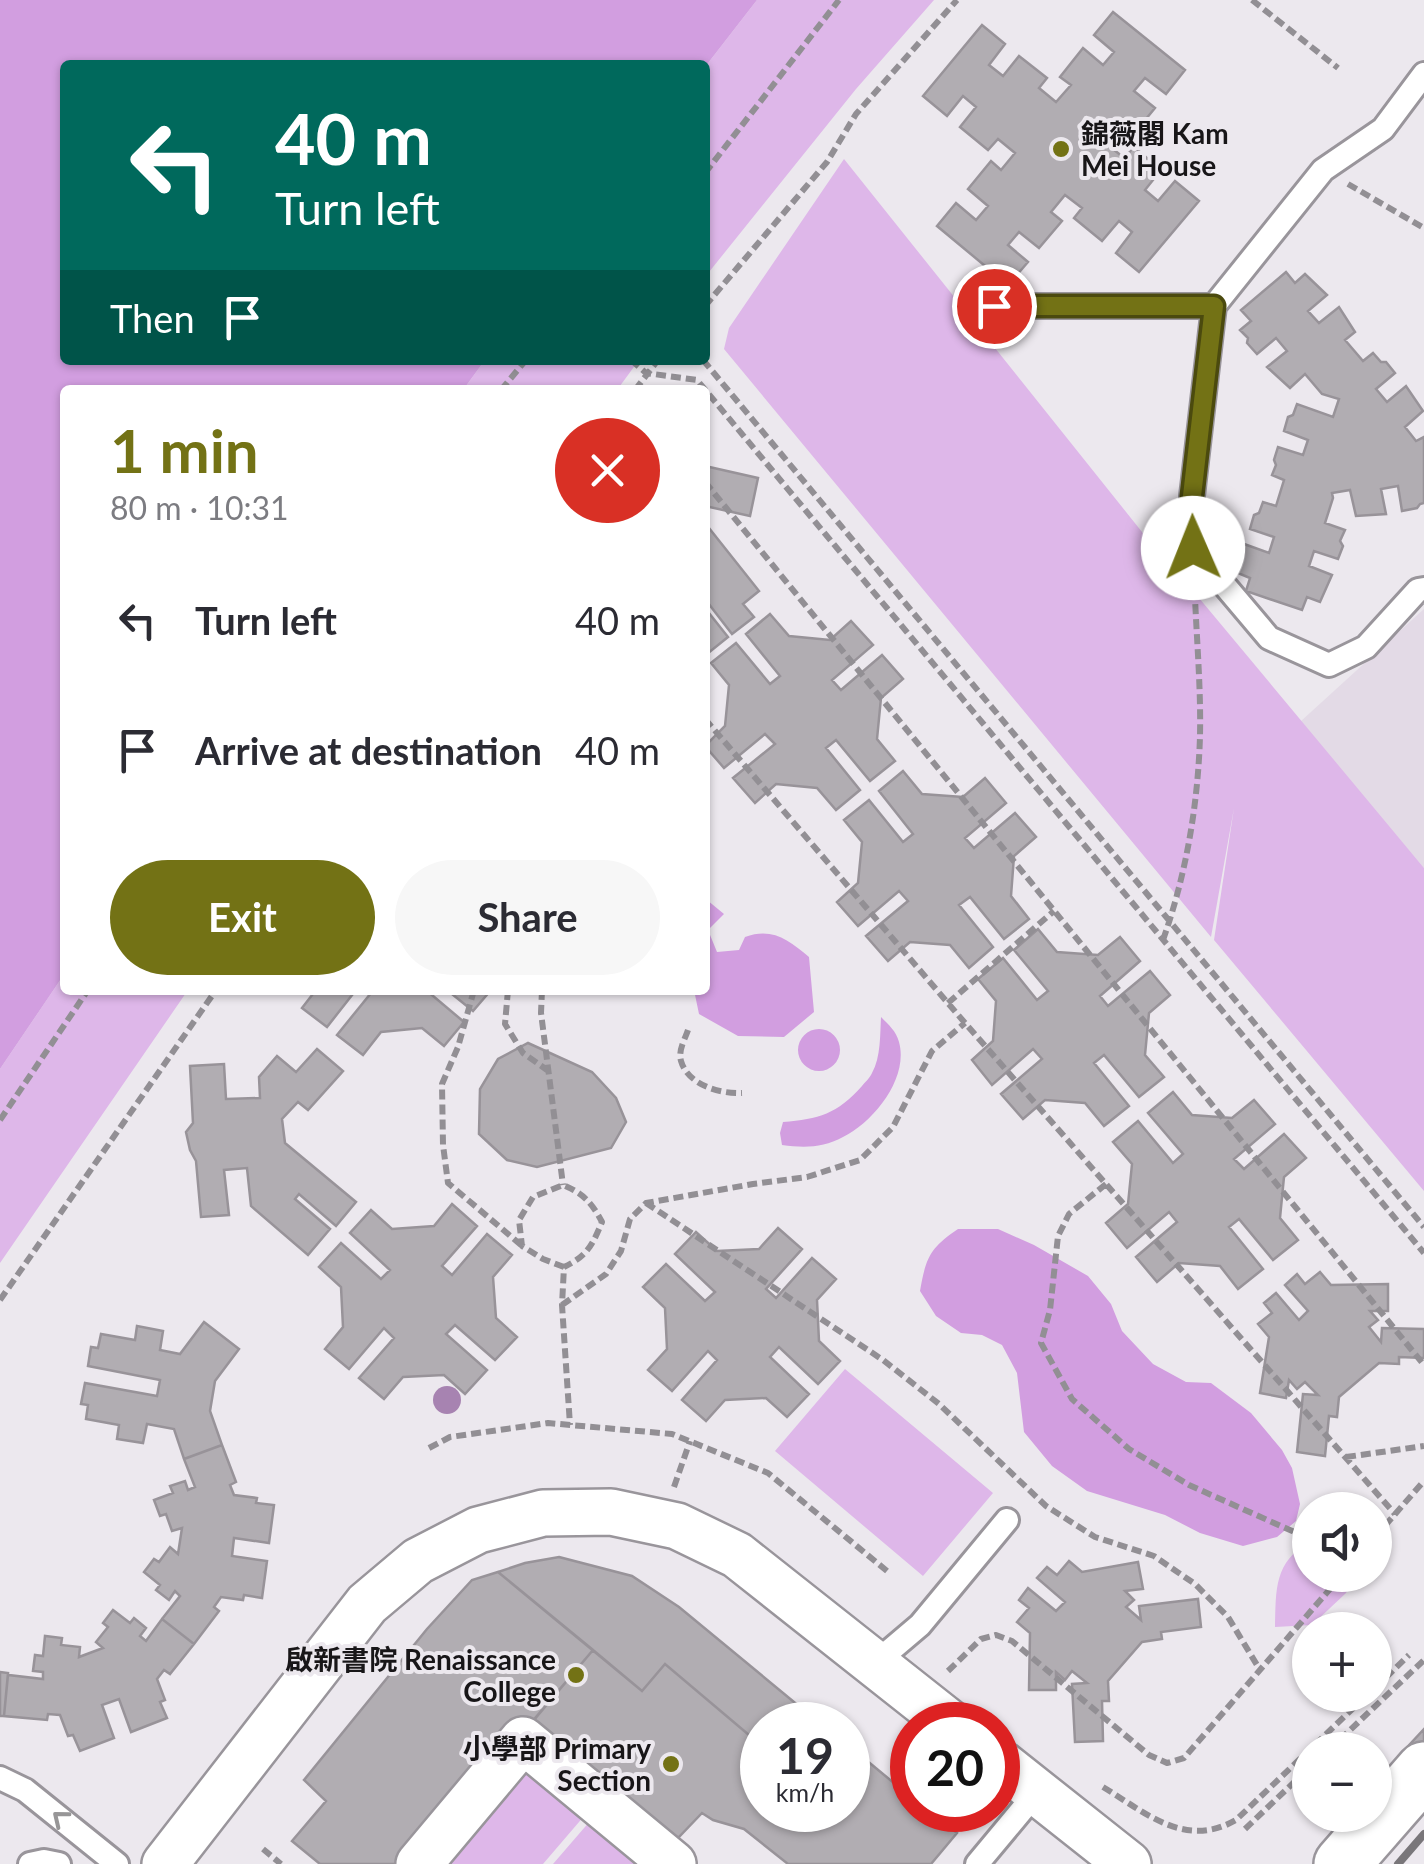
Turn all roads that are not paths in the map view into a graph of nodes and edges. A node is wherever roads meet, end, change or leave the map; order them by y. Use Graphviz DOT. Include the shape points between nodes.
graph roads {
  1 [pos="1424,74"];
  2 [pos="994,306"];
  3 [pos="1214,306"];
  4 [pos="1424,590"];
  5 [pos="1007,1520"];
  6 [pos="874,1664"];
  7 [pos="923,1702"];
  8 [pos="1424,1770"];
  9 [pos="0,1778"];
  10 [pos="1020,1778"];
  11 [pos="1037,1792"];
  12 [pos="1337,1858"];
  13 [pos="30,1864"];
  14 [pos="59,1864"];
  15 [pos="117,1864"];
  16 [pos="165,1864"];
  17 [pos="419,1864"];
  18 [pos="673,1864"];
  19 [pos="977,1864"];
  20 [pos="1128,1864"];
  1 -- 3 [label="lane" via="1383,129 1322,170"];
  2 -- 3 [label="lane"];
  3 -- 4 [label="lane" via="1192,496 1193,548 1270,638 1328,665 1366,647"];
  5 -- 6 [label="lane" via="920,1625"];
  6 -- 7 [label="street"];
  6 -- 16 [label="street" via="737,1556 677,1526 611,1512 560,1513 478,1530 418,1561 367,1604"];
  8 -- 12 [label="main road"];
  15 -- 9 [label="lane, one-way" via="25,1790"];
  10 -- 11 [label="street"];
  11 -- 19 [label="lane"];
  11 -- 20 [label="street"];
  13 -- 14 [label="lane"];
  17 -- 18 [label="street" via="524,1740"];
}
